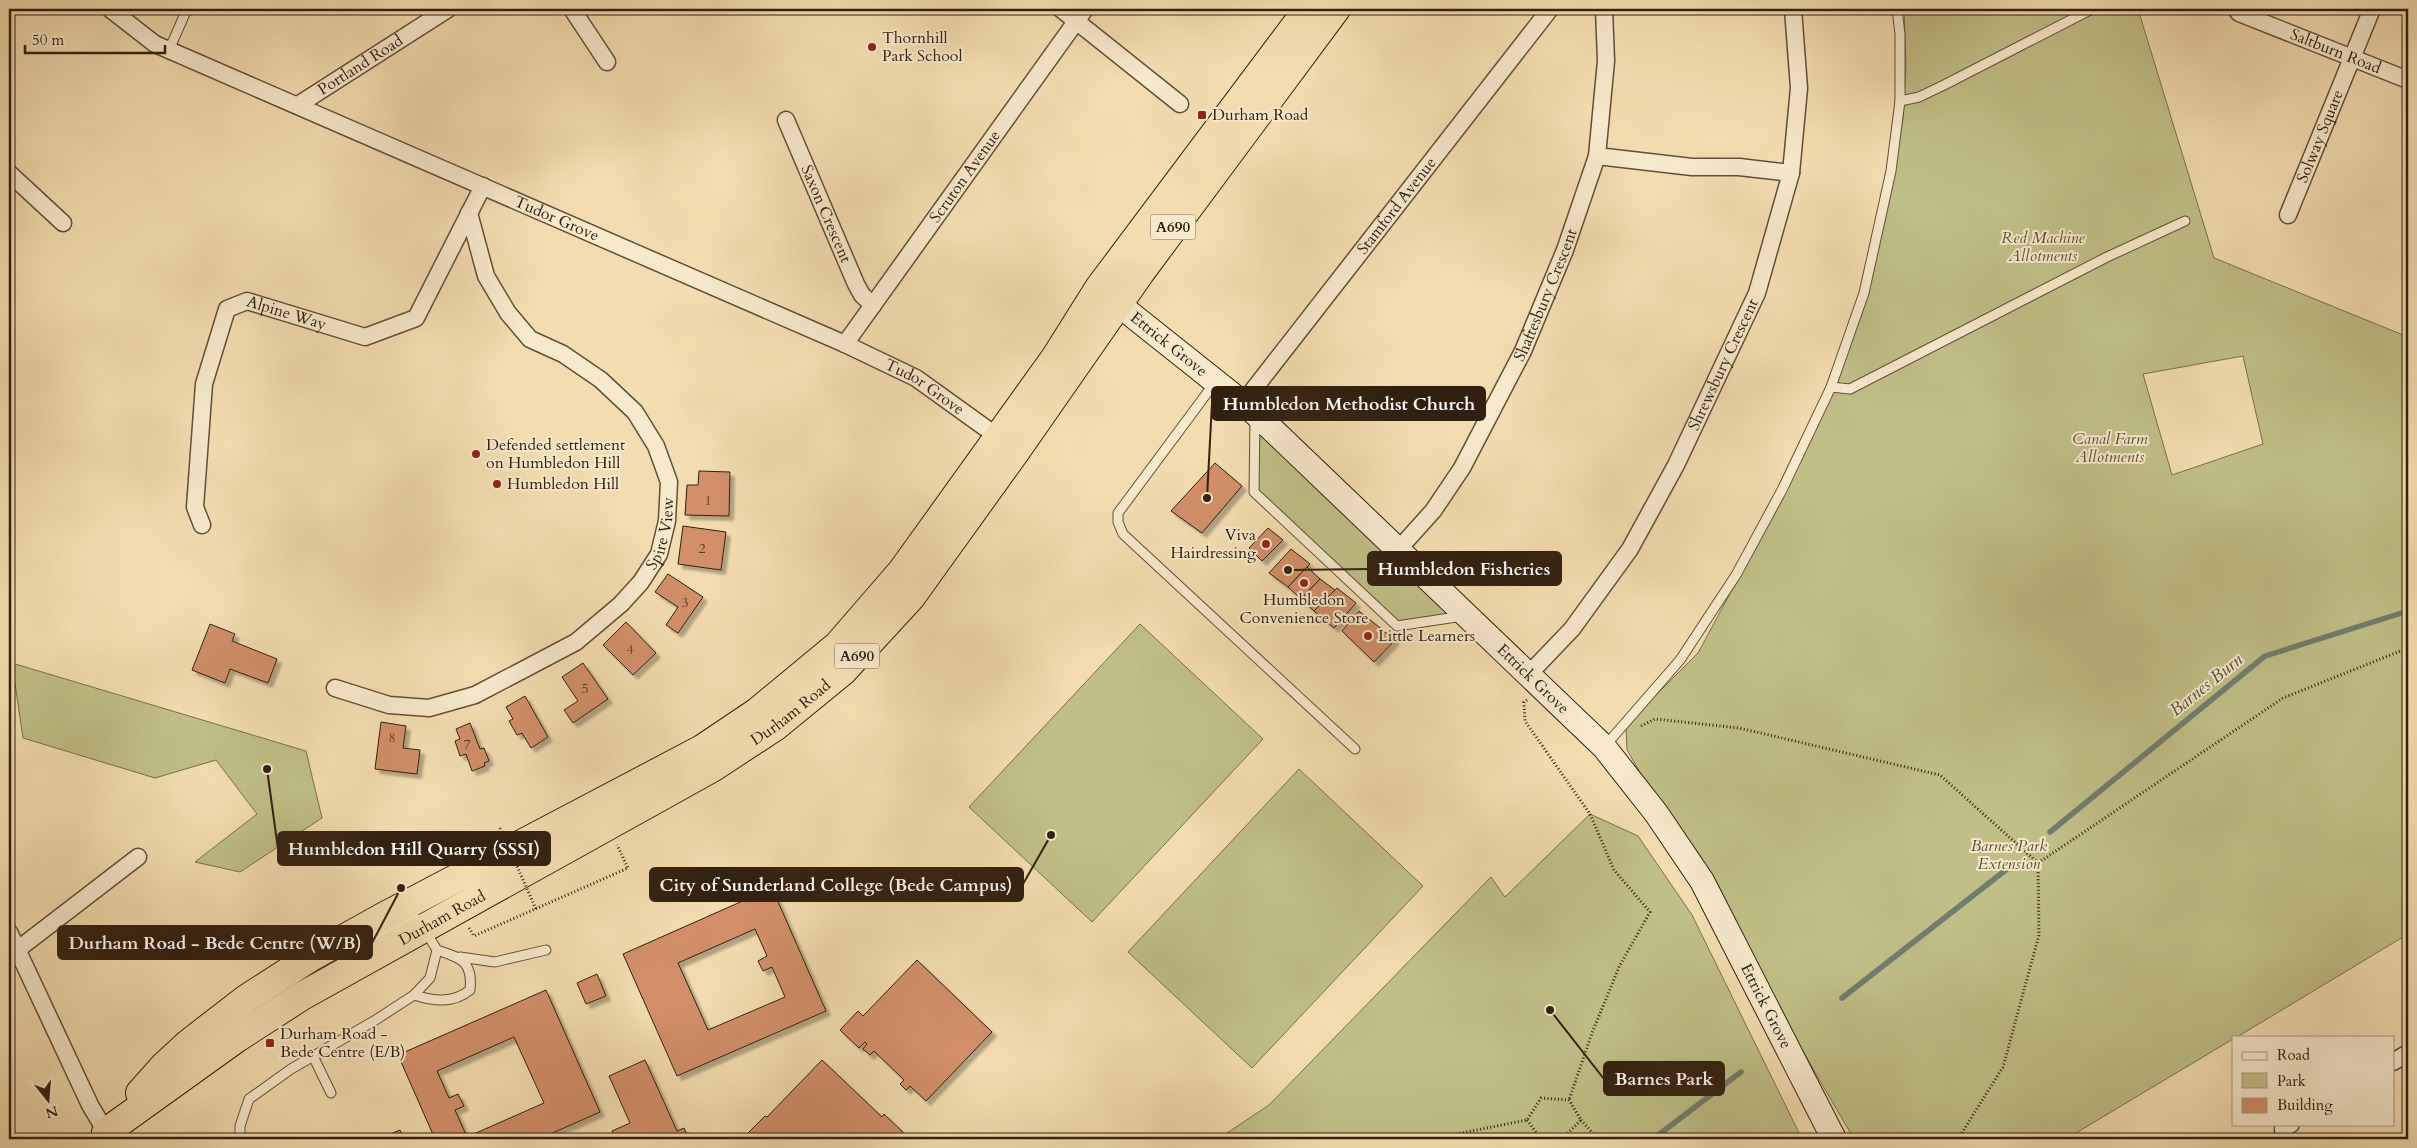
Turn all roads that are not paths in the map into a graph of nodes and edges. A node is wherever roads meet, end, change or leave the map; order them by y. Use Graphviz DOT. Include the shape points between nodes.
graph roads {
  1 [pos="110,9"];
  2 [pos="187,9"];
  3 [pos="448,9"];
  4 [pos="572,9"];
  5 [pos="1061,9"];
  6 [pos="1308,9"];
  7 [pos="1336,9"];
  8 [pos="1550,9"];
  9 [pos="1604,9"];
  10 [pos="1794,9"];
  11 [pos="1897,9"];
  12 [pos="2092,9"];
  13 [pos="2236,9"];
  14 [pos="2372,9"];
  15 [pos="1080,15"];
  16 [pos="169,50"];
  17 [pos="2353,58"];
  18 [pos="607,62"];
  19 [pos="2408,80"];
  20 [pos="1900,101"];
  21 [pos="1180,104"];
  22 [pos="298,105"];
  23 [pos="786,120"];
  24 [pos="1596,156"];
  25 [pos="9,173"];
  26 [pos="1791,173"];
  27 [pos="483,186"];
  28 [pos="469,213"];
  29 [pos="2288,215"];
  30 [pos="2185,221"];
  31 [pos="63,223"];
  32 [pos="1108,296"];
  33 [pos="873,304"];
  34 [pos="845,344"];
  35 [pos="1216,381"];
  36 [pos="1831,387"];
  37 [pos="1249,408"];
  38 [pos="1007,444"];
  39 [pos="202,525"];
  40 [pos="1397,551"];
  41 [pos="1465,616"];
  42 [pos="1534,681"];
  43 [pos="335,688"];
  44 [pos="1604,747"];
  45 [pos="1355,750"];
  46 [pos="138,857"];
  47 [pos="9,932"];
  48 [pos="430,939"];
  49 [pos="356,947"];
  50 [pos="17,950"];
  51 [pos="546,950"];
  52 [pos="460,958"];
  53 [pos="414,995"];
  54 [pos="2408,1053"];
  55 [pos="313,1056"];
  56 [pos="2394,1061"];
  57 [pos="330,1093"];
  58 [pos="2288,1126"];
  59 [pos="102,1136"];
  60 [pos="240,1139"];
  61 [pos="1834,1139"];
  62 [pos="2284,1139"];
  1 -- 16 [label="street, Tudor Grove" via="155,44"];
  2 -- 16 [label="lane"];
  3 -- 22 [label="street, Portland Road"];
  4 -- 18 [label="street"];
  5 -- 15 [label="street"];
  6 -- 32 [label="highway, Durham Road / A690"];
  7 -- 32 [label="highway, Durham Road / A690"];
  8 -- 37 [label="street, Stamford Avenue"];
  9 -- 24 [label="street, Shaftesbury Crescent" via="1606,61"];
  10 -- 26 [label="street, Shrewsbury Crescent" via="1799,88"];
  11 -- 20 [label="lane"];
  12 -- 20 [label="lane" via="1919,97"];
  13 -- 17 [label="street, Saltburn Road" via="2239,14"];
  14 -- 17 [label="street, Solway Square"];
  15 -- 21 [label="street"];
  15 -- 33 [label="street, Scruton Avenue"];
  16 -- 22 [label="street, Tudor Grove"];
  17 -- 19 [label="street, Saltburn Road"];
  17 -- 29 [label="street, Solway Square"];
  20 -- 36 [label="lane" via="1891,171 1864,293"];
  22 -- 27 [label="street, Tudor Grove"];
  23 -- 33 [label="street, Saxon Crescent" via="856,284 862,295"];
  24 -- 26 [label="street" via="1692,167 1739,167"];
  24 -- 40 [label="street, Shaftesbury Crescent" via="1565,250 1523,351 1462,468 1433,511"];
  25 -- 31 [label="street"];
  26 -- 42 [label="street, Shrewsbury Crescent" via="1757,293 1676,465 1630,549"];
  27 -- 28 [label="street, Alpine Way"];
  27 -- 34 [label="street, Tudor Grove"];
  28 -- 39 [label="street, Alpine Way" via="416,318 365,337 247,301 227,309 204,384 194,507"];
  28 -- 43 [label="street, Spire View" via="486,276 508,313 530,339 562,354 601,380 635,412 656,446 669,482 667,521 659,554 641,582 621,604 576,642 475,695 429,708 389,704"];
  30 -- 36 [label="lane" via="2107,257 1850,389"];
  32 -- 35 [label="street, Ettrick Grove"];
  32 -- 38 [label="highway, Durham Road / A690" via="1055,358"];
  33 -- 34 [label="street, Scruton Avenue"];
  34 -- 38 [label="street, Tudor Grove" via="916,378"];
  35 -- 37 [label="street, Ettrick Grove"];
  35 -- 45 [label="lane" via="1118,513 1120,528"];
  36 -- 44 [label="lane" via="1782,490 1736,575 1680,660"];
  37 -- 40 [label="street, Ettrick Grove"];
  37 -- 41 [label="lane" via="1254,492 1397,626"];
  38 -- 48 [label="highway, Durham Road / A690" via="911,597 842,672 776,726 712,768 608,826"];
  38 -- 59 [label="highway, Durham Road / A690" via="845,638 757,712 702,748 383,917 246,999 164,1066"];
  40 -- 41 [label="street, Ettrick Grove"];
  41 -- 42 [label="street, Ettrick Grove"];
  42 -- 44 [label="street, Ettrick Grove"];
  44 -- 61 [label="street, Ettrick Grove" via="1656,813 1702,882"];
  46 -- 50 [label="street"];
  47 -- 50 [label="street"];
  48 -- 49 [label="lane" via="418,919 409,920"];
  48 -- 52 [label="lane"];
  48 -- 53 [label="lane" via="430,978"];
  48 -- 59 [label="highway, Durham Road / A690" via="302,996 237,1038"];
  50 -- 59 [label="street"];
  51 -- 52 [label="lane" via="495,962"];
  52 -- 53 [label="lane" via="469,968 470,990 450,1000"];
  53 -- 55 [label="lane"];
  54 -- 56 [label="street"];
  55 -- 57 [label="lane"];
  55 -- 60 [label="lane" via="250,1099 240,1126"];
  58 -- 62 [label="street" via="2283,1129"];
}
